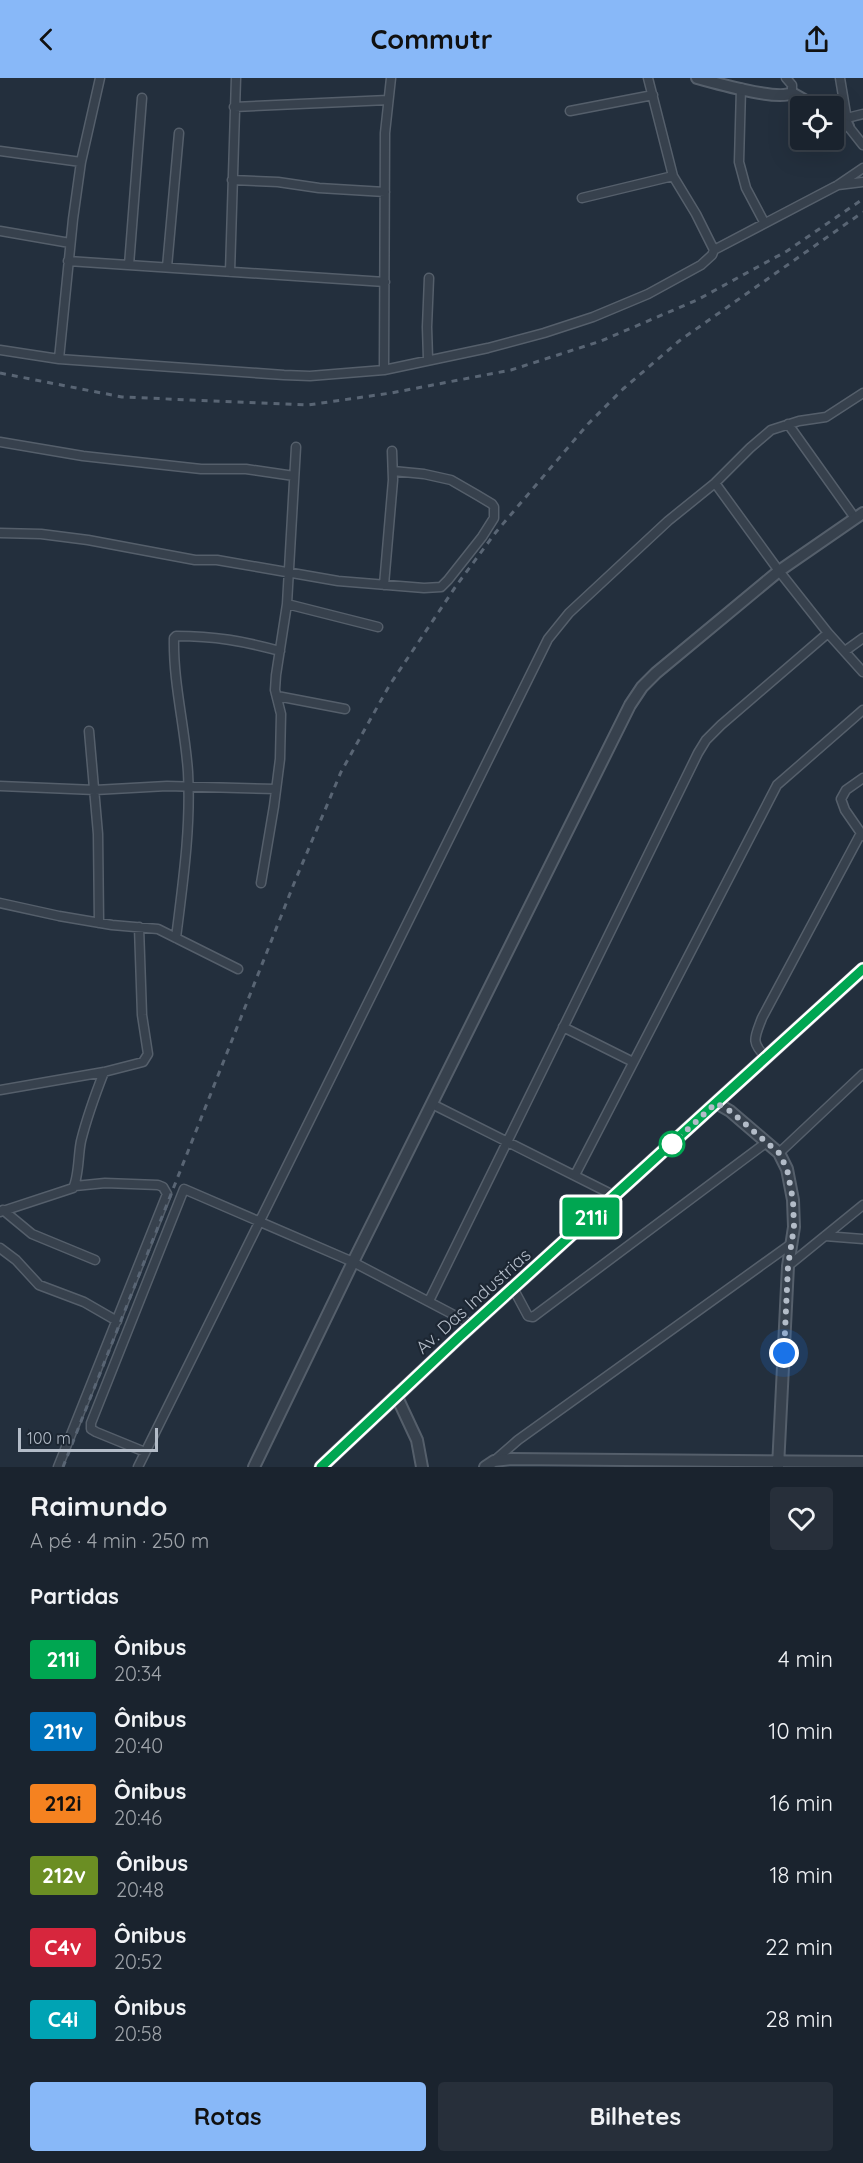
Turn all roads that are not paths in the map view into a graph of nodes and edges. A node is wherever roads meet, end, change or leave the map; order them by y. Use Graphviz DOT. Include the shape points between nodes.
graph roads {
  1 [pos="100,78"];
  2 [pos="236,78"];
  3 [pos="391,78"];
  4 [pos="648,78"];
  5 [pos="697,78"];
  6 [pos="786,78"];
  7 [pos="840,78"];
  8 [pos="741,88"];
  9 [pos="792,93"];
  10 [pos="653,95"];
  11 [pos="797,96"];
  12 [pos="142,98"];
  13 [pos="388,100"];
  14 [pos="234,106"];
  15 [pos="570,111"];
  16 [pos="863,114"];
  17 [pos="844,121"];
  18 [pos="847,122"];
  19 [pos="179,133"];
  20 [pos="863,145"];
  21 [pos="0,151"];
  22 [pos="81,162"];
  23 [pos="863,168"];
  24 [pos="673,176"];
  25 [pos="232,180"];
  26 [pos="863,182"];
  27 [pos="838,185"];
  28 [pos="385,192"];
  29 [pos="582,198"];
  30 [pos="764,222"];
  31 [pos="0,231"];
  32 [pos="70,243"];
  33 [pos="714,250"];
  34 [pos="69,261"];
  35 [pos="129,265"];
  36 [pos="167,267"];
  37 [pos="230,272"];
  38 [pos="429,279"];
  39 [pos="385,282"];
  40 [pos="0,350"];
  41 [pos="59,358"];
  42 [pos="428,359"];
  43 [pos="384,369"];
  44 [pos="863,393"];
  45 [pos="788,424"];
  46 [pos="0,442"];
  47 [pos="296,447"];
  48 [pos="392,451"];
  49 [pos="393,471"];
  50 [pos="294,476"];
  51 [pos="715,483"];
  52 [pos="859,516"];
  53 [pos="0,533"];
  54 [pos="779,571"];
  55 [pos="289,572"];
  56 [pos="384,585"];
  57 [pos="287,604"];
  58 [pos="378,627"];
  59 [pos="828,633"];
  60 [pos="863,638"];
  61 [pos="280,651"];
  62 [pos="845,651"];
  63 [pos="863,672"];
  64 [pos="277,696"];
  65 [pos="345,709"];
  66 [pos="863,710"];
  67 [pos="89,731"];
  68 [pos="863,778"];
  69 [pos="0,786"];
  70 [pos="188,787"];
  71 [pos="276,789"];
  72 [pos="95,790"];
  73 [pos="862,835"];
  74 [pos="261,883"];
  75 [pos="0,903"];
  76 [pos="99,923"];
  77 [pos="139,927"];
  78 [pos="176,938"];
  79 [pos="238,969"];
  80 [pos="863,969"];
  81 [pos="563,1027"];
  82 [pos="766,1058"];
  83 [pos="633,1062"];
  84 [pos="104,1072"];
  85 [pos="863,1074"];
  86 [pos="0,1090"];
  87 [pos="716,1103"];
  88 [pos="432,1104"];
  89 [pos="507,1142"];
  90 [pos="767,1142"];
  91 [pos="779,1153"];
  92 [pos="575,1175"];
  93 [pos="75,1186"];
  94 [pos="615,1196"];
  95 [pos="863,1205"];
  96 [pos="2,1211"];
  97 [pos="259,1220"];
  98 [pos="825,1236"];
  99 [pos="863,1239"];
  100 [pos="791,1244"];
  101 [pos="0,1248"];
  102 [pos="95,1260"];
  103 [pos="353,1262"];
  104 [pos="788,1266"];
  105 [pos="513,1288"];
  106 [pos="429,1301"];
  107 [pos="117,1321"];
  108 [pos="473,1325"];
  109 [pos="396,1395"];
  110 [pos="145,1452"];
  111 [pos="863,1462"];
  112 [pos="489,1464"];
  113 [pos="778,1465"];
  114 [pos="58,1467"];
  115 [pos="138,1467"];
  116 [pos="255,1467"];
  117 [pos="321,1467"];
  118 [pos="422,1467"];
  1 -- 22 [label="street"];
  2 -- 14 [label="street"];
  3 -- 13 [label="street"];
  4 -- 10 [label="street"];
  5 -- 8 [label="street"];
  6 -- 9 [label="street"];
  7 -- 18 [label="street"];
  8 -- 9 [label="street" via="786,96"];
  8 -- 30 [label="street" via="739,162 746,188"];
  9 -- 11 [label="street"];
  10 -- 15 [label="street"];
  10 -- 24 [label="street"];
  12 -- 35 [label="street"];
  13 -- 14 [label="street"];
  13 -- 28 [label="street"];
  14 -- 25 [label="street"];
  16 -- 18 [label="street"];
  17 -- 18 [label="street"];
  18 -- 20 [label="street"];
  19 -- 36 [label="street"];
  21 -- 22 [label="street"];
  22 -- 32 [label="street"];
  23 -- 27 [label="street"];
  24 -- 29 [label="street"];
  24 -- 33 [label="street"];
  25 -- 28 [label="street"];
  25 -- 37 [label="street"];
  26 -- 27 [label="street"];
  27 -- 30 [label="street"];
  28 -- 39 [label="street"];
  30 -- 33 [label="street"];
  31 -- 32 [label="street"];
  32 -- 34 [label="street"];
  33 -- 42 [label="street" via="701,265 648,294 593,317 488,348"];
  34 -- 35 [label="street"];
  34 -- 41 [label="street"];
  35 -- 36 [label="street"];
  36 -- 37 [label="street"];
  37 -- 39 [label="street"];
  38 -- 42 [label="street"];
  39 -- 43 [label="street"];
  40 -- 41 [label="street"];
  41 -- 43 [label="street" via="310,376"];
  42 -- 43 [label="street"];
  44 -- 45 [label="street" via="826,417"];
  45 -- 51 [label="street" via="771,430"];
  45 -- 52 [label="street"];
  46 -- 50 [label="street" via="104,459"];
  47 -- 50 [label="street"];
  48 -- 49 [label="street"];
  49 -- 56 [label="street"];
  49 -- 56 [label="street" via="451,480 492,504 495,515 441,587"];
  50 -- 55 [label="street"];
  51 -- 54 [label="street"];
  51 -- 97 [label="street" via="569,613 548,639"];
  52 -- 54 [label="street"];
  53 -- 55 [label="street" via="88,540"];
  54 -- 59 [label="street"];
  54 -- 88 [label="street" via="656,673 630,705"];
  55 -- 56 [label="street"];
  55 -- 57 [label="street"];
  57 -- 58 [label="street"];
  57 -- 61 [label="street"];
  59 -- 62 [label="street"];
  59 -- 81 [label="street" via="706,740"];
  60 -- 62 [label="street"];
  61 -- 64 [label="street"];
  61 -- 70 [label="street" via="213,636 174,638"];
  62 -- 63 [label="street"];
  64 -- 65 [label="street"];
  64 -- 71 [label="street" via="281,714"];
  66 -- 83 [label="street" via="777,785"];
  67 -- 72 [label="street"];
  68 -- 73 [label="street" via="846,790 841,799"];
  69 -- 72 [label="street"];
  70 -- 71 [label="street"];
  70 -- 72 [label="street"];
  70 -- 78 [label="street" via="189,819"];
  71 -- 74 [label="street"];
  72 -- 76 [label="street"];
  73 -- 82 [label="street" via="762,1018 756,1048"];
  75 -- 76 [label="street"];
  76 -- 77 [label="street"];
  77 -- 78 [label="street" via="158,929"];
  77 -- 84 [label="street" via="142,1015 148,1054 143,1062"];
  78 -- 79 [label="street"];
  80 -- 82 [label="main road, Av. Das Industrias"];
  81 -- 83 [label="street"];
  81 -- 89 [label="street"];
  82 -- 87 [label="main road, Av. Das Industrias"];
  83 -- 92 [label="street"];
  84 -- 86 [label="street"];
  84 -- 93 [label="street" via="82,1139"];
  85 -- 91 [label="street"];
  87 -- 90 [label="street"];
  87 -- 94 [label="main road, Av. Das Industrias"];
  88 -- 89 [label="street"];
  88 -- 103 [label="street"];
  89 -- 92 [label="street"];
  89 -- 106 [label="street"];
  90 -- 91 [label="street"];
  90 -- 105 [label="street" via="533,1317 528,1316"];
  91 -- 100 [label="street" via="787,1169 793,1200"];
  92 -- 94 [label="street"];
  93 -- 96 [label="street"];
  93 -- 107 [label="street" via="105,1182 158,1185 167,1194"];
  94 -- 105 [label="main road, Av. Das Industrias"];
  95 -- 98 [label="street"];
  96 -- 102 [label="street" via="32,1234"];
  97 -- 103 [label="street"];
  97 -- 110 [label="street"];
  97 -- 110 [label="street" via="187,1189 182,1191 91,1429"];
  98 -- 99 [label="street"];
  98 -- 104 [label="street"];
  100 -- 104 [label="street"];
  100 -- 112 [label="street"];
  101 -- 107 [label="street" via="39,1285 84,1302"];
  103 -- 106 [label="street"];
  103 -- 116 [label="street"];
  104 -- 113 [label="street"];
  105 -- 108 [label="main road, Av. Das Industrias"];
  106 -- 108 [label="street"];
  107 -- 114 [label="street"];
  108 -- 109 [label="main road, Av. Das Industrias"];
  109 -- 117 [label="main road, Av. Das Industrias"];
  109 -- 118 [label="street" via="417,1440"];
  110 -- 115 [label="street"];
  111 -- 113 [label="street"];
  112 -- 113 [label="street" via="511,1459"];
}
